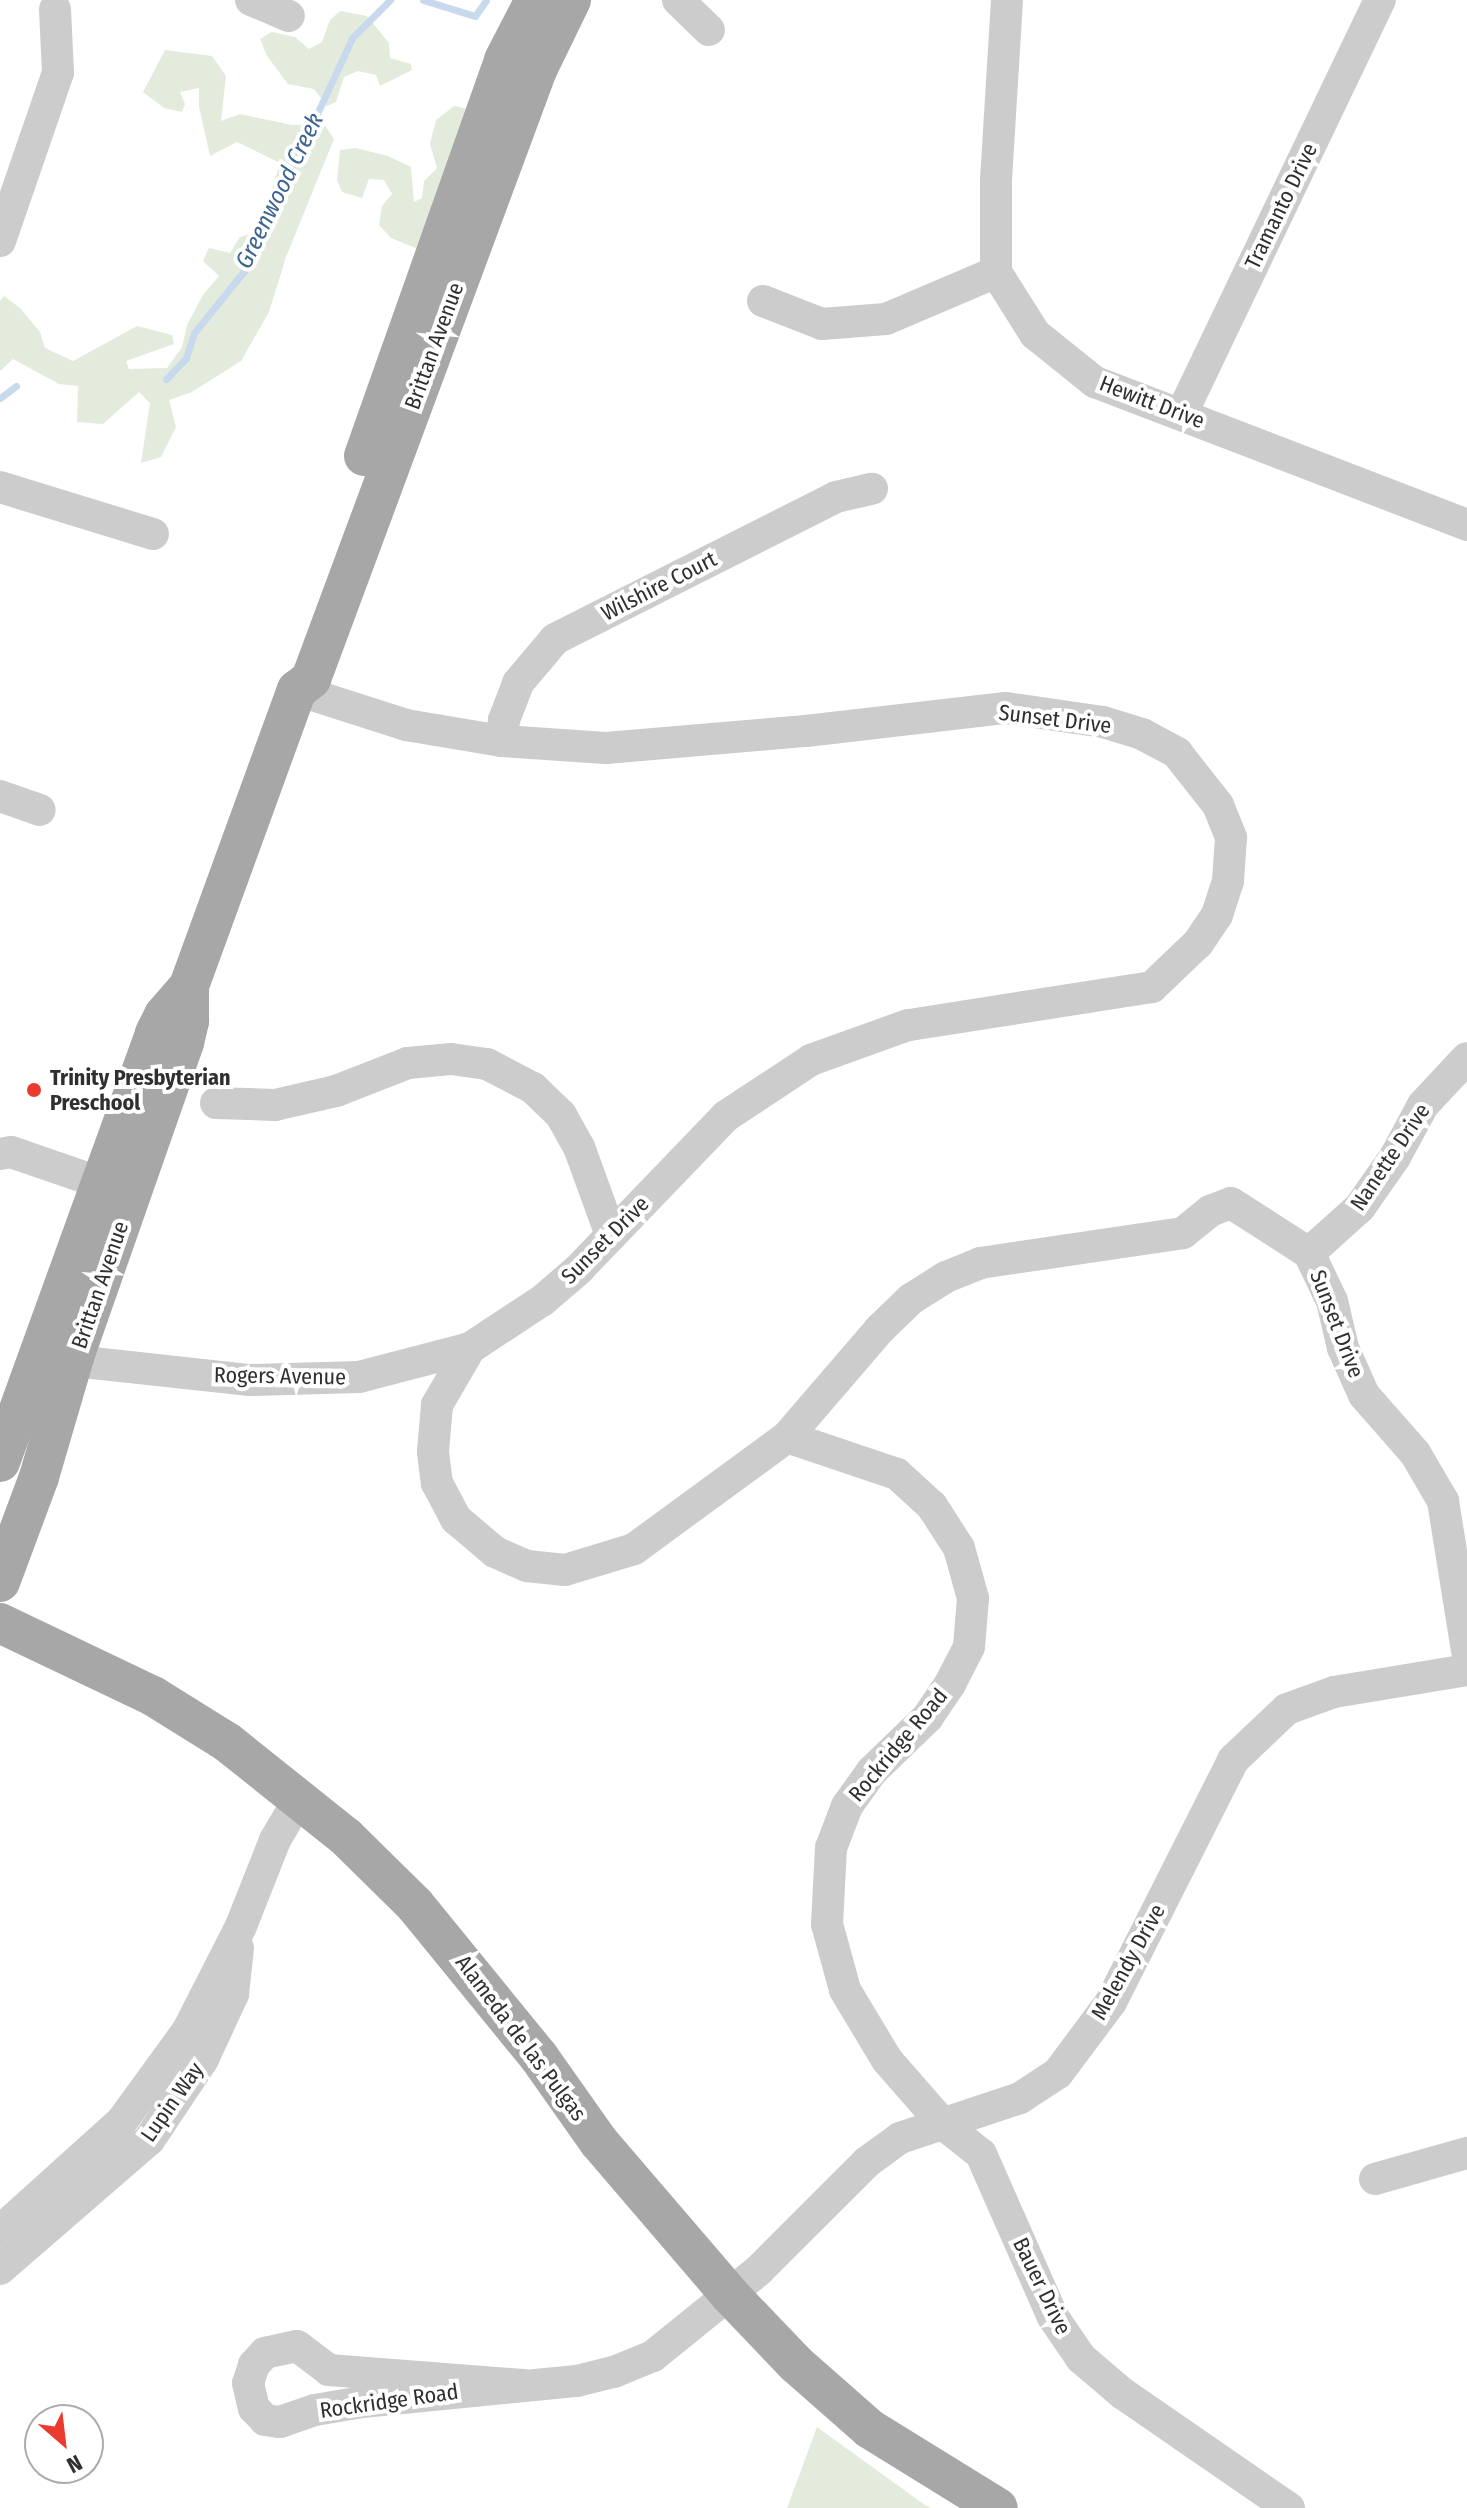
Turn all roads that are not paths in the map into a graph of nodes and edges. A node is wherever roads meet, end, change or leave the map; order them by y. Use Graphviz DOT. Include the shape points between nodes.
graph roads {
  1 [pos="251,0"];
  2 [pos="535,0"];
  3 [pos="571,0"];
  4 [pos="678,0"];
  5 [pos="1007,0"];
  6 [pos="1380,0"];
  7 [pos="57,3"];
  8 [pos="289,16"];
  9 [pos="709,30"];
  10 [pos="0,241"];
  11 [pos="996,272"];
  12 [pos="763,301"];
  13 [pos="1182,413"];
  14 [pos="0,487"];
  15 [pos="872,489"];
  16 [pos="1467,525"];
  17 [pos="153,534"];
  18 [pos="297,690"];
  19 [pos="502,741"];
  20 [pos="0,796"];
  21 [pos="40,810"];
  22 [pos="189,986"];
  23 [pos="1467,1058"];
  24 [pos="216,1103"];
  25 [pos="0,1154"];
  26 [pos="101,1183"];
  27 [pos="611,1235"];
  28 [pos="1309,1253"];
  29 [pos="470,1348"];
  30 [pos="58,1352"];
  31 [pos="4,1437"];
  32 [pos="787,1437"];
  33 [pos="0,1582"];
  34 [pos="0,1623"];
  35 [pos="1467,1651"];
  36 [pos="1467,1670"];
  37 [pos="299,1799"];
  38 [pos="241,1926"];
  39 [pos="943,2124"];
  40 [pos="1467,2153"];
  41 [pos="1375,2179"];
  42 [pos="0,2231"];
  43 [pos="0,2269"];
  44 [pos="730,2295"];
  45 [pos="523,2385"];
  46 [pos="998,2508"];
  47 [pos="1289,2508"];
  1 -- 8 [label="street"];
  2 -- 18 [label="main road, Brittan Avenue" via="504,60 288,672"];
  3 -- 18 [label="main road, Brittan Avenue" via="537,70 311,679"];
  4 -- 9 [label="street"];
  5 -- 11 [label="street"];
  6 -- 13 [label="street, Tramanto Drive"];
  7 -- 10 [label="street" via="58,73"];
  11 -- 12 [label="street" via="886,319 822,324"];
  11 -- 13 [label="street, Hewitt Drive" via="1035,334 1095,382"];
  13 -- 16 [label="street, Hewitt Drive"];
  14 -- 17 [label="street"];
  15 -- 19 [label="street, Wilshire Court" via="836,497 555,639 518,683"];
  18 -- 19 [label="street, Sunset Drive" via="406,725"];
  18 -- 22 [label="main road, Brittan Avenue"];
  19 -- 27 [label="street, Sunset Drive" via="606,748 1006,708 1103,722 1142,734 1177,753 1218,805 1231,838 1228,881 1217,915 1198,943 1152,987 908,1025 811,1060 726,1116"];
  20 -- 21 [label="street"];
  22 -- 26 [label="main road, Brittan Avenue" via="155,1033"];
  22 -- 30 [label="main road, Brittan Avenue" via="184,1043"];
  23 -- 28 [label="street, Nanette Drive" via="1423,1105 1360,1207"];
  24 -- 27 [label="street" via="275,1105 336,1091 408,1063 451,1059 487,1064 533,1088 561,1115 579,1147"];
  25 -- 26 [label="street" via="11,1152"];
  26 -- 30 [label="main road, Brittan Avenue"];
  27 -- 29 [label="street, Sunset Drive" via="543,1300"];
  28 -- 32 [label="street, Sunset Drive" via="1231,1203 1210,1211 1183,1233 980,1263 911,1299"];
  28 -- 35 [label="street, Sunset Drive" via="1332,1301 1343,1348 1364,1395 1415,1453 1443,1501"];
  29 -- 30 [label="street, Rogers Avenue" via="359,1377 250,1380 93,1363"];
  29 -- 32 [label="street, Sunset Drive" via="437,1405 437,1483 456,1519 495,1552 527,1566 565,1570 634,1549"];
  30 -- 31 [label="main road, Brittan Avenue"];
  30 -- 33 [label="main road, Brittan Avenue" via="39,1477"];
  32 -- 39 [label="street, Rockridge Road" via="897,1474 932,1506 959,1548 973,1598 969,1647 950,1684 928,1717 872,1771 847,1806 831,1848 827,1924 845,1990 887,2060"];
  34 -- 37 [label="main road, Alameda de las Pulgas" via="153,1696 227,1742"];
  36 -- 39 [label="street, Melendy Drive" via="1334,1692 1287,1709 1233,1760 1111,2002 1058,2073 1020,2098"];
  37 -- 38 [label="street, Lupin Way" via="275,1840"];
  37 -- 44 [label="main road, Alameda de las Pulgas" via="415,1905 539,2057 599,2142"];
  38 -- 42 [label="street, Lupin Way" via="188,2030 122,2121"];
  38 -- 43 [label="street, Lupin Way" via="233,1994 203,2059 149,2140"];
  39 -- 44 [label="street, Melendy Drive" via="900,2138 867,2162"];
  39 -- 47 [label="street, Bauer Drive" via="981,2154 1053,2317 1081,2358 1122,2393"];
  40 -- 41 [label="street"];
  44 -- 45 [label="street, Rockridge Road" via="653,2356 577,2381"];
  44 -- 46 [label="main road, Alameda de las Pulgas" via="796,2364 870,2429"];
  45 -- 45 [label="street, Rockridge Road" via="329,2370 297,2346 265,2353 248,2383 254,2408 265,2420 280,2422 362,2402"];
}
